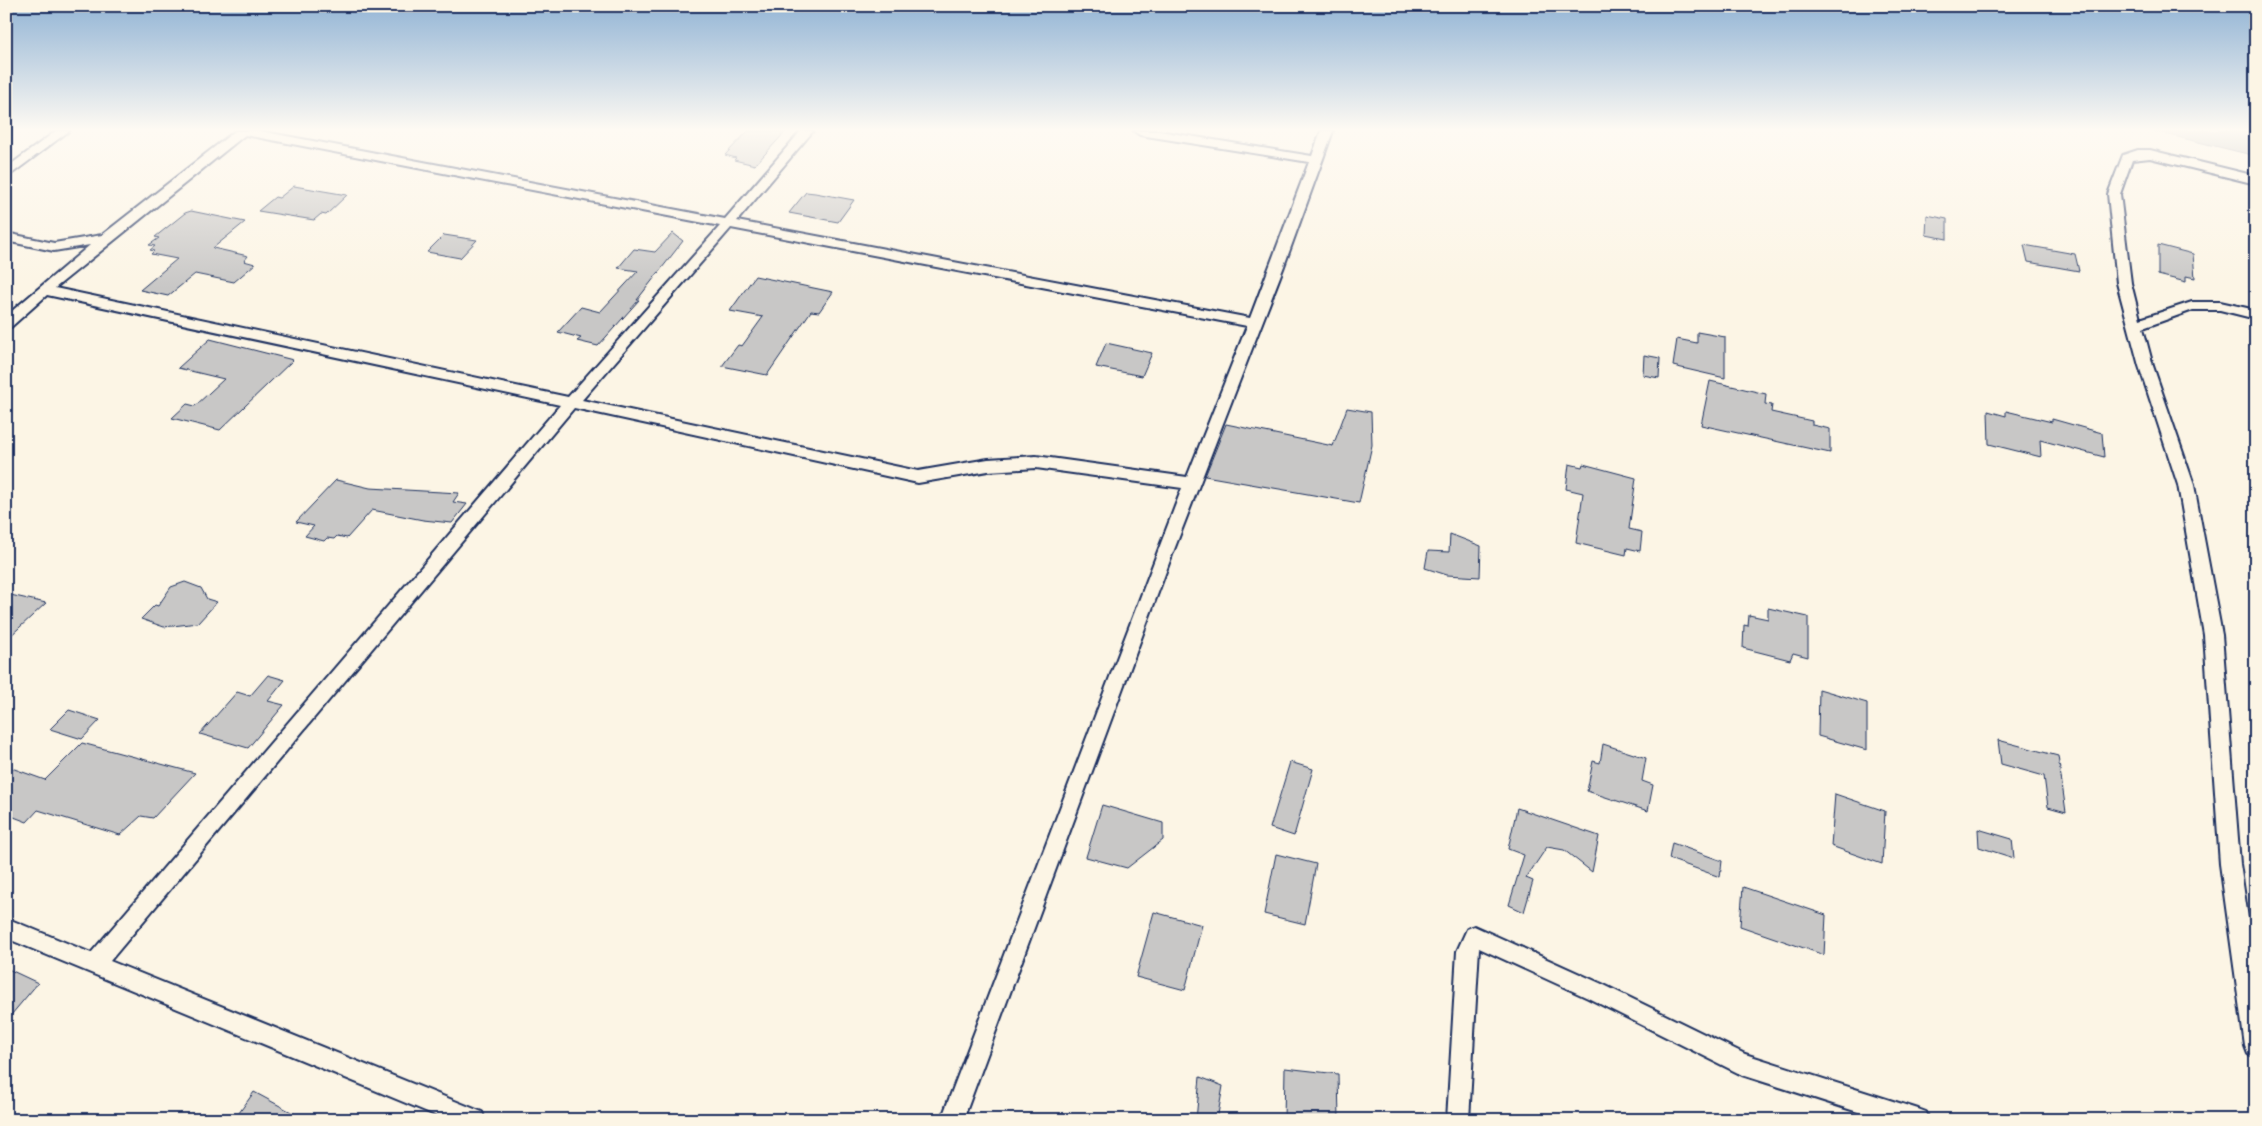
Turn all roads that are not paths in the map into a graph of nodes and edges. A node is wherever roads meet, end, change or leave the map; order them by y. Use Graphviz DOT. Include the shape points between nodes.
graph roads {
  1 [pos="176,184"];
  2 [pos="517,184"];
  3 [pos="762,184"];
  4 [pos="1307,184"];
  5 [pos="2118,184"];
  6 [pos="728,224"];
  7 [pos="108,237"];
  8 [pos="6,238"];
  9 [pos="54,247"];
  10 [pos="71,266"];
  11 [pos="45,290"];
  12 [pos="2256,315"];
  13 [pos="1255,323"];
  14 [pos="6,324"];
  15 [pos="2136,325"];
  16 [pos="570,404"];
  17 [pos="1193,484"];
  18 [pos="6,928"];
  19 [pos="95,963"];
  20 [pos="2256,1046"];
  21 [pos="474,1120"];
  22 [pos="952,1120"];
  23 [pos="1458,1120"];
  24 [pos="1918,1120"];
  1 -- 7 [label="street"];
  2 -- 6 [label="street"];
  3 -- 6 [label="street"];
  4 -- 13 [label="street"];
  5 -- 15 [label="street" via="2114,194 2124,283"];
  6 -- 13 [label="street"];
  6 -- 16 [label="street"];
  7 -- 9 [label="street"];
  7 -- 10 [label="street"];
  8 -- 9 [label="street"];
  9 -- 10 [label="street"];
  10 -- 11 [label="street"];
  11 -- 14 [label="street"];
  11 -- 16 [label="street"];
  12 -- 15 [label="street" via="2220,306 2192,306"];
  13 -- 17 [label="street"];
  15 -- 20 [label="street" via="2146,366 2186,486 2213,635 2230,864"];
  16 -- 17 [label="street" via="918,477 988,465 1036,462"];
  16 -- 19 [label="street"];
  17 -- 22 [label="street"];
  18 -- 19 [label="street"];
  19 -- 21 [label="street"];
  23 -- 24 [label="street" via="1467,951 1474,936 1595,991 1742,1064"];
}
